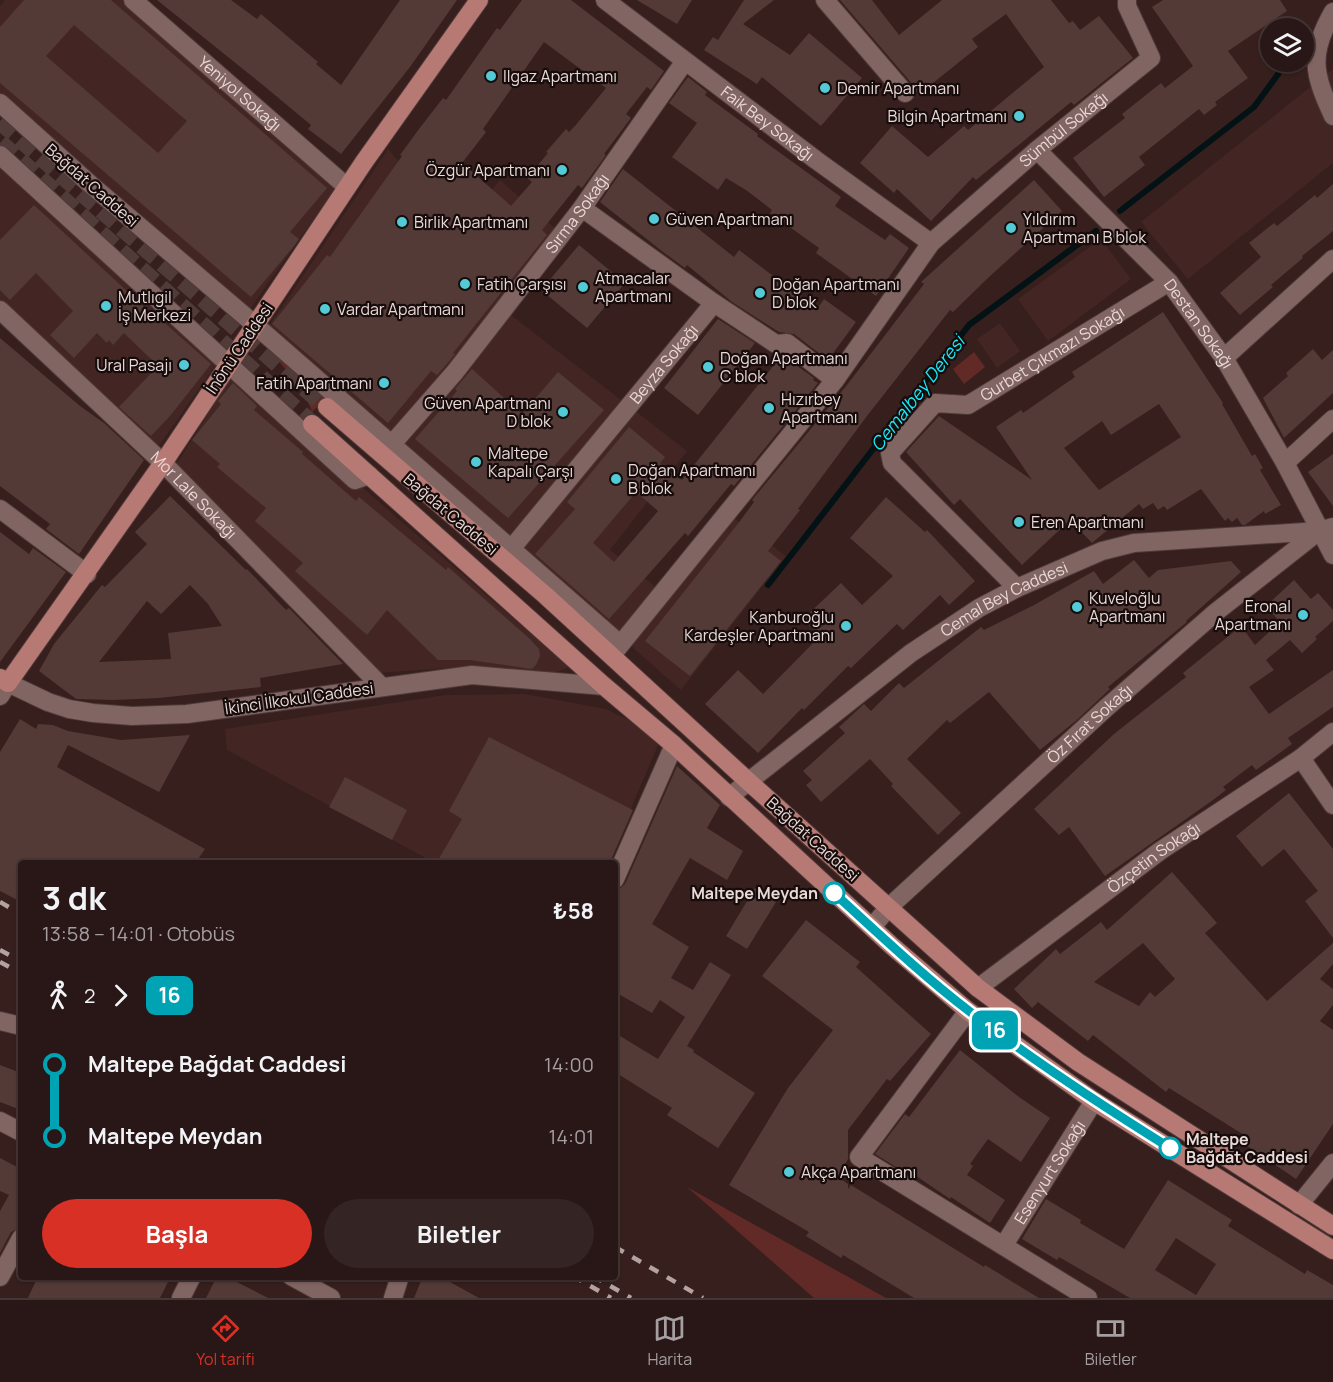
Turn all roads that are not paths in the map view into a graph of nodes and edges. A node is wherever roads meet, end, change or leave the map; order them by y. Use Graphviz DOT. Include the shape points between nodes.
graph roads {
  1 [pos="133,0"];
  2 [pos="479,0"];
  3 [pos="605,0"];
  4 [pos="825,0"];
  5 [pos="1127,0"];
  6 [pos="1333,12"];
  7 [pos="685,61"];
  8 [pos="905,93"];
  9 [pos="0,103"];
  10 [pos="1333,116"];
  11 [pos="1037,150"];
  12 [pos="0,155"];
  13 [pos="347,187"];
  14 [pos="582,208"];
  15 [pos="931,243"];
  16 [pos="1333,259"];
  17 [pos="1169,282"];
  18 [pos="714,303"];
  19 [pos="0,310"];
  20 [pos="254,324"];
  21 [pos="1224,358"];
  22 [pos="228,364"];
  23 [pos="836,380"];
  24 [pos="327,407"];
  25 [pos="1333,419"];
  26 [pos="312,424"];
  27 [pos="392,444"];
  28 [pos="163,463"];
  29 [pos="1285,463"];
  30 [pos="369,475"];
  31 [pos="0,508"];
  32 [pos="1326,529"];
  33 [pos="511,549"];
  34 [pos="1333,555"];
  35 [pos="87,574"];
  36 [pos="1017,588"];
  37 [pos="616,649"];
  38 [pos="3,686"];
  39 [pos="381,686"];
  40 [pos="604,686"];
  41 [pos="1333,732"];
  42 [pos="674,745"];
  43 [pos="1301,758"];
  44 [pos="749,782"];
  45 [pos="729,797"];
  46 [pos="1333,805"];
  47 [pos="618,872"];
  48 [pos="889,908"];
  49 [pos="872,927"];
  50 [pos="978,988"];
  51 [pos="968,1011"];
  52 [pos="0,1021"];
  53 [pos="18,1025"];
  54 [pos="1094,1101"];
  55 [pos="0,1121"];
  56 [pos="18,1130"];
  57 [pos="1333,1162"];
  58 [pos="1299,1205"];
  59 [pos="1333,1226"];
  60 [pos="18,1244"];
  61 [pos="1004,1245"];
  62 [pos="1333,1250"];
  63 [pos="0,1277"];
  64 [pos="190,1280"];
  65 [pos="298,1280"];
  66 [pos="399,1280"];
  67 [pos="181,1298"];
  68 [pos="331,1298"];
  69 [pos="393,1298"];
  70 [pos="1088,1298"];
  1 -- 13 [label="street, Yeniyol Sokağı"];
  2 -- 13 [label="main road, İnönü Caddesi"];
  3 -- 7 [label="street, Faik Bey Sokağı"];
  4 -- 8 [label="street"];
  5 -- 11 [label="street, Sümbül Sokağı" via="1151,58"];
  6 -- 10 [label="street" via="1320,34 1316,70"];
  7 -- 14 [label="street, Sırma Sokağı"];
  7 -- 15 [label="street, Faik Bey Sokağı"];
  9 -- 20 [label="street, Bağdat Caddesi"];
  11 -- 15 [label="street, Sümbül Sokağı"];
  11 -- 17 [label="street, Destan Sokağı"];
  12 -- 22 [label="street, Bağdat Caddesi"];
  13 -- 20 [label="main road, İnönü Caddesi"];
  14 -- 18 [label="street"];
  14 -- 27 [label="street, Sırma Sokağı" via="455,372"];
  15 -- 23 [label="street, Sümbül Sokağı"];
  16 -- 21 [label="street"];
  17 -- 21 [label="street, Destan Sokağı"];
  17 -- 36 [label="street, Gurbet Çıkmazı Sokağı" via="968,405 935,403 890,453 892,463"];
  18 -- 23 [label="street" via="776,344 787,344"];
  18 -- 33 [label="street, Beyza Sokağı"];
  19 -- 28 [label="street, Mor Lale Sokağı"];
  20 -- 22 [label="main road, İnönü Caddesi"];
  20 -- 27 [label="street, Bağdat Caddesi"];
  21 -- 29 [label="street, Destan Sokağı"];
  22 -- 28 [label="main road, İnönü Caddesi"];
  22 -- 30 [label="street, Bağdat Caddesi" via="356,480"];
  23 -- 37 [label="street, Sümbül Sokağı"];
  24 -- 37 [label="main road, Bağdat Caddesi"];
  25 -- 29 [label="street"];
  26 -- 30 [label="main road, Bağdat Caddesi"];
  27 -- 33 [label="street, Bağdat Caddesi"];
  28 -- 35 [label="main road, İnönü Caddesi"];
  28 -- 39 [label="street, Mor Lale Sokağı"];
  29 -- 32 [label="street, Destan Sokağı"];
  30 -- 40 [label="main road, Bağdat Caddesi"];
  31 -- 35 [label="street"];
  32 -- 34 [label="street"];
  32 -- 36 [label="street, Cemal Bey Caddesi" via="1134,543 1102,552"];
  32 -- 48 [label="street, Öz Fırat Sokağı" via="1216,612"];
  33 -- 37 [label="street, Bağdat Caddesi"];
  35 -- 38 [label="main road, İnönü Caddesi"];
  36 -- 44 [label="street, Cemal Bey Caddesi" via="911,653"];
  37 -- 44 [label="main road, Bağdat Caddesi"];
  38 -- 39 [label="street, İkinci İlkokul Caddesi" via="69,709 132,716 187,714"];
  39 -- 40 [label="street, İkinci İlkokul Caddesi" via="472,675"];
  40 -- 42 [label="main road, Bağdat Caddesi"];
  41 -- 43 [label="street, Özçetin Sokağı"];
  42 -- 45 [label="main road, Bağdat Caddesi"];
  42 -- 47 [label="street"];
  43 -- 46 [label="street"];
  43 -- 50 [label="street, Özçetin Sokağı" via="1160,851"];
  44 -- 45 [label="street, Cemal Bey Caddesi"];
  44 -- 48 [label="main road, Bağdat Caddesi"];
  45 -- 49 [label="main road, Bağdat Caddesi"];
  48 -- 49 [label="street, Öz Fırat Sokağı"];
  48 -- 50 [label="main road, Bağdat Caddesi"];
  49 -- 51 [label="main road, Bağdat Caddesi"];
  50 -- 58 [label="main road, Bağdat Caddesi" via="1078,1062"];
  51 -- 54 [label="main road, Bağdat Caddesi"];
  51 -- 61 [label="street" via="859,1156"];
  52 -- 53 [label="street"];
  54 -- 61 [label="street, Esenyurt Sokağı"];
  54 -- 62 [label="main road, Bağdat Caddesi"];
  55 -- 56 [label="street"];
  57 -- 58 [label="street"];
  58 -- 59 [label="main road, Bağdat Caddesi"];
  60 -- 63 [label="street"];
  61 -- 70 [label="street"];
  64 -- 67 [label="street"];
  65 -- 68 [label="street"];
  66 -- 69 [label="street"];
}
